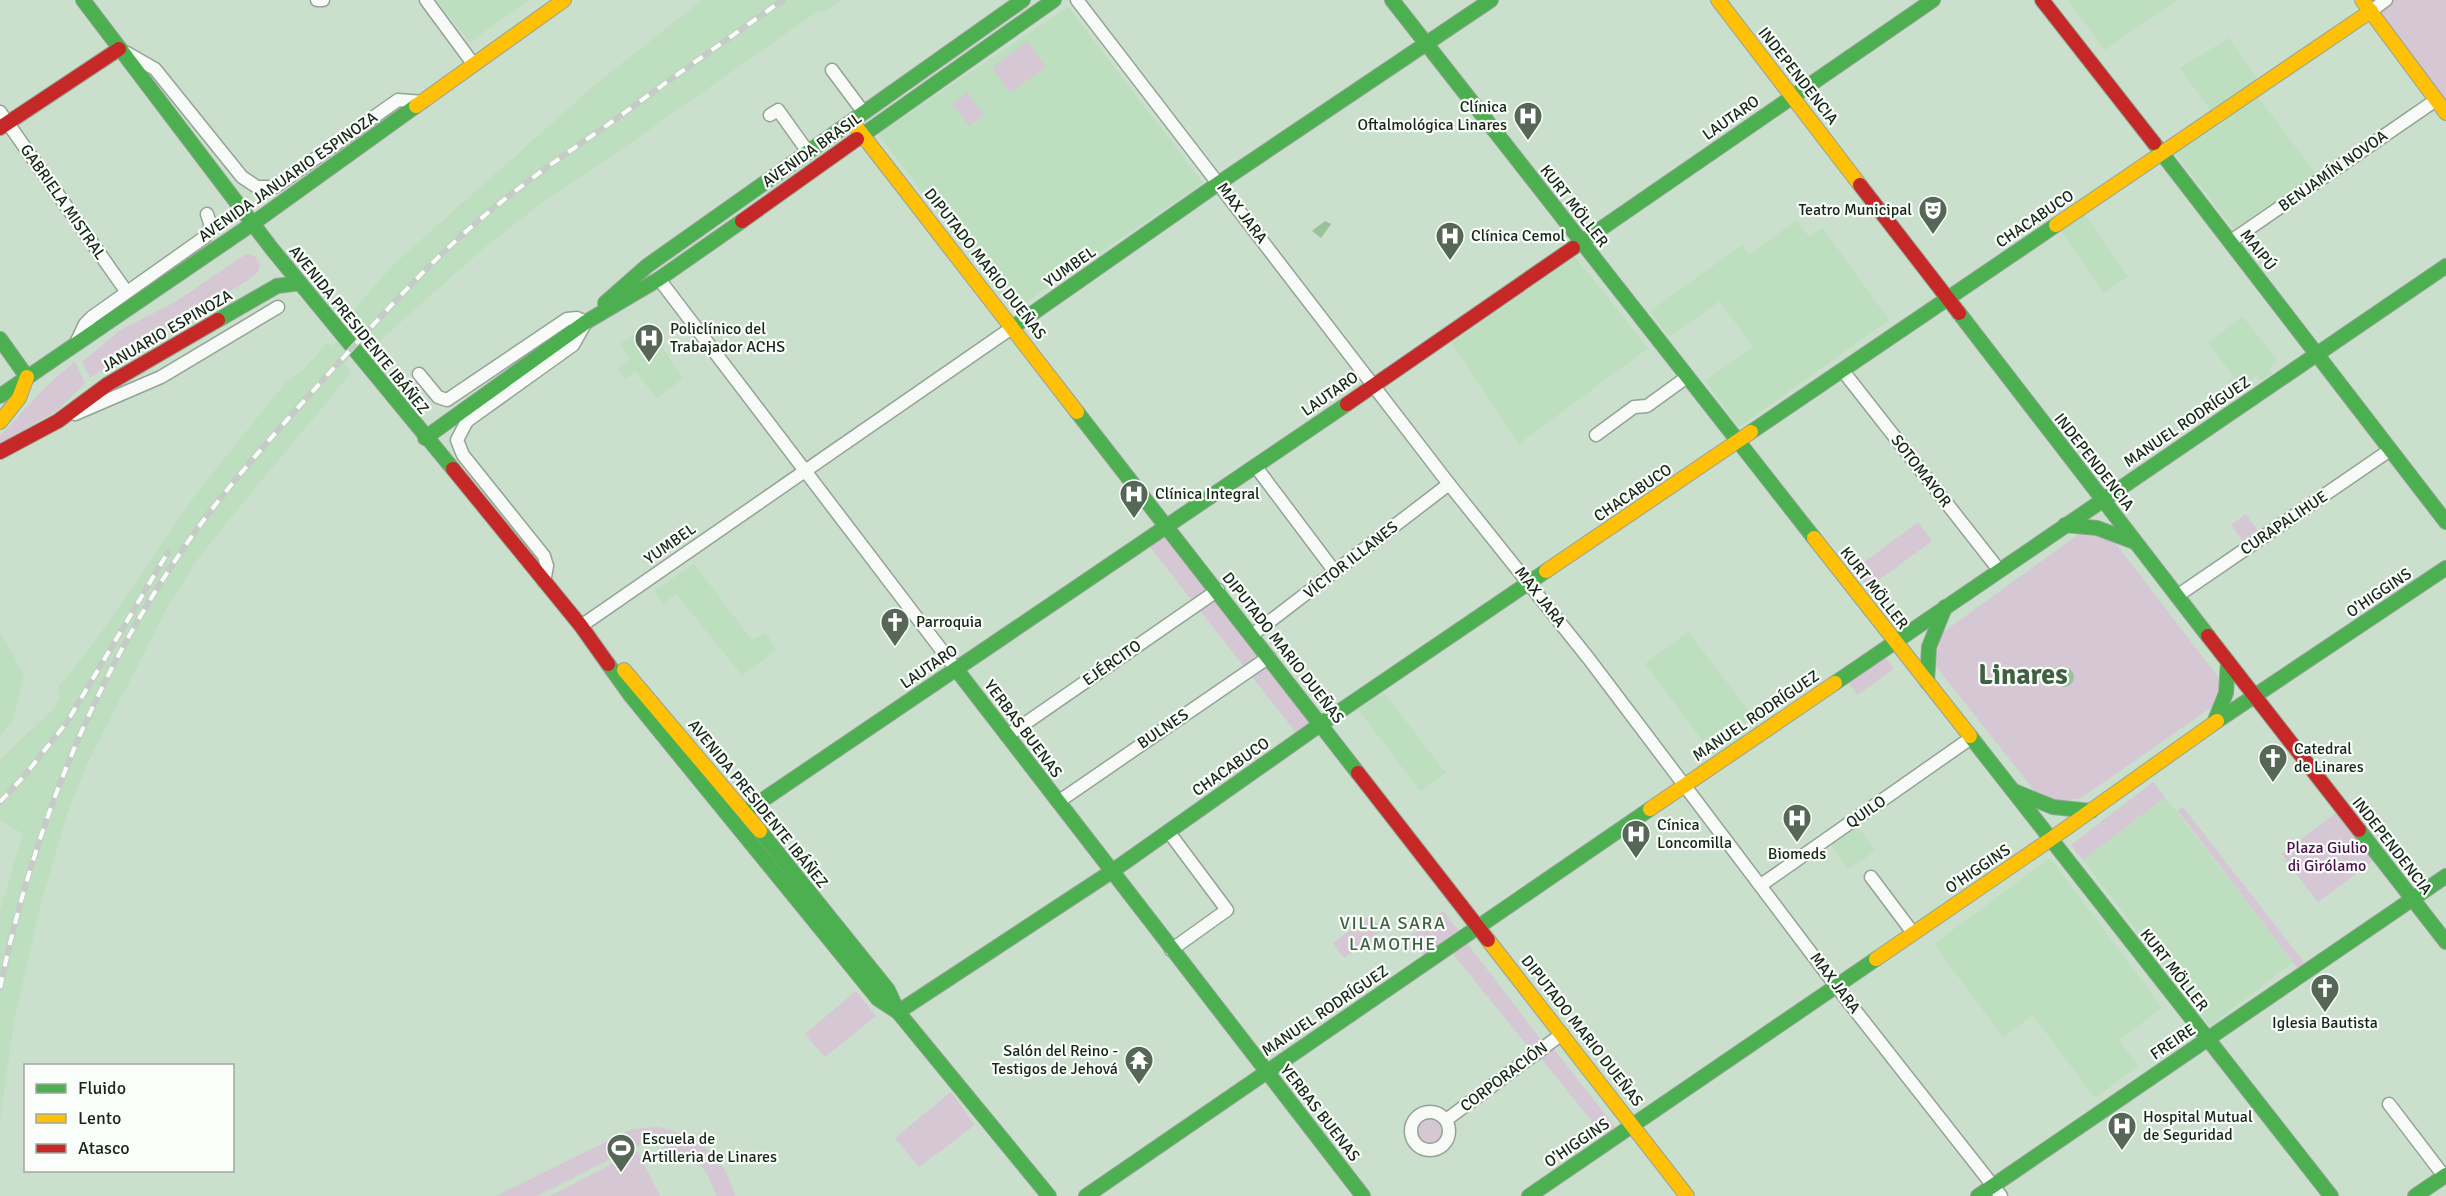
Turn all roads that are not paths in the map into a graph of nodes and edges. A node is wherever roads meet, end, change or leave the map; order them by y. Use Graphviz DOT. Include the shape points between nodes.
graph roads {
  1 [pos="82,0"];
  2 [pos="426,0"];
  3 [pos="564,0"];
  4 [pos="1023,0"];
  5 [pos="1054,0"];
  6 [pos="1077,0"];
  7 [pos="1392,0"];
  8 [pos="1491,0"];
  9 [pos="1718,0"];
  10 [pos="1933,0"];
  11 [pos="2042,0"];
  12 [pos="2386,0"];
  13 [pos="2366,5"];
  14 [pos="1426,44"];
  15 [pos="119,49"];
  16 [pos="474,65"];
  17 [pos="832,70"];
  18 [pos="1792,96"];
  19 [pos="2436,100"];
  20 [pos="423,102"];
  21 [pos="864,113"];
  22 [pos="2446,113"];
  23 [pos="770,115"];
  24 [pos="3,121"];
  25 [pos="852,121"];
  26 [pos="863,135"];
  27 [pos="808,152"];
  28 [pos="2162,153"];
  29 [pos="1219,183"];
  30 [pos="207,214"];
  31 [pos="252,224"];
  32 [pos="2230,241"];
  33 [pos="1582,242"];
  34 [pos="2446,266"];
  35 [pos="659,279"];
  36 [pos="300,283"];
  37 [pos="126,291"];
  38 [pos="1948,299"];
  39 [pos="278,307"];
  40 [pos="586,322"];
  41 [pos="1013,327"];
  42 [pos="0,339"];
  43 [pos="75,344"];
  44 [pos="2318,354"];
  45 [pos="1843,371"];
  46 [pos="419,374"];
  47 [pos="27,377"];
  48 [pos="1688,377"];
  49 [pos="1373,384"];
  50 [pos="0,396"];
  51 [pos="58,421"];
  52 [pos="0,422"];
  53 [pos="1596,435"];
  54 [pos="425,438"];
  55 [pos="1738,441"];
  56 [pos="2390,450"];
  57 [pos="0,452"];
  58 [pos="1256,467"];
  59 [pos="805,471"];
  60 [pos="1449,484"];
  61 [pos="2102,500"];
  62 [pos="2446,522"];
  63 [pos="2065,525"];
  64 [pos="1168,526"];
  65 [pos="2134,541"];
  66 [pos="2446,568"];
  67 [pos="2000,570"];
  68 [pos="1335,572"];
  69 [pos="544,582"];
  70 [pos="1530,583"];
  71 [pos="1218,590"];
  72 [pos="2177,596"];
  73 [pos="1945,607"];
  74 [pos="580,626"];
  75 [pos="1252,635"];
  76 [pos="1895,641"];
  77 [pos="1269,657"];
  78 [pos="2228,662"];
  79 [pos="956,669"];
  80 [pos="1927,682"];
  81 [pos="2255,696"];
  82 [pos="2214,723"];
  83 [pos="1321,724"];
  84 [pos="1007,736"];
  85 [pos="1971,738"];
  86 [pos="1685,784"];
  87 [pos="2012,790"];
  88 [pos="1058,802"];
  89 [pos="2091,811"];
  90 [pos="745,812"];
  91 [pos="736,825"];
  92 [pos="1168,831"];
  93 [pos="2051,839"];
  94 [pos="1111,872"];
  95 [pos="2446,876"];
  96 [pos="1871,877"];
  97 [pos="1761,885"];
  98 [pos="2411,898"];
  99 [pos="1479,926"];
  100 [pos="1913,933"];
  101 [pos="2446,942"];
  102 [pos="1171,950"];
  103 [pos="1836,986"];
  104 [pos="898,1012"];
  105 [pos="1562,1034"];
  106 [pos="2207,1038"];
  107 [pos="1266,1071"];
  108 [pos="2389,1104"];
  109 [pos="1446,1120"];
  110 [pos="1634,1124"];
  111 [pos="2445,1176"];
  112 [pos="1997,1191"];
  113 [pos="1049,1196"];
  114 [pos="1086,1196"];
  115 [pos="1363,1196"];
  116 [pos="1529,1196"];
  117 [pos="1687,1196"];
  118 [pos="1978,1196"];
  119 [pos="2331,1196"];
  120 [pos="2415,1196"];
  1 -- 15 [label="main road, AVENIDA PRESIDENTE IBÁÑEZ"];
  2 -- 16 [label="street"];
  3 -- 16 [label="main road, AVENIDA JANUARIO ESPINOZA"];
  4 -- 21 [label="main road, AVENIDA BRASIL"];
  5 -- 26 [label="main road, AVENIDA BRASIL"];
  6 -- 29 [label="street, MAX JARA"];
  7 -- 14 [label="main road, KURT MÖLLER"];
  8 -- 14 [label="main road, YUMBEL"];
  9 -- 18 [label="main road, INDEPENDENCIA"];
  10 -- 18 [label="main road, LAUTARO"];
  11 -- 28 [label="main road, MAIPÚ"];
  12 -- 13 [label="street, CHACABUCO"];
  13 -- 19 [label="main road"];
  13 -- 28 [label="main road, CHACABUCO"];
  14 -- 29 [label="main road, YUMBEL"];
  14 -- 33 [label="main road, KURT MÖLLER"];
  15 -- 20 [label="street, AVENIDA PRESIDENTE IBÁÑEZ" via="155,69 242,177 257,187 275,187 398,100"];
  15 -- 24 [label="main road"];
  15 -- 31 [label="main road, AVENIDA PRESIDENTE IBÁÑEZ"];
  16 -- 20 [label="main road, AVENIDA JANUARIO ESPINOZA"];
  17 -- 21 [label="street"];
  18 -- 33 [label="main road, LAUTARO"];
  18 -- 38 [label="main road, INDEPENDENCIA"];
  19 -- 22 [label="main road"];
  19 -- 32 [label="street, BENJAMÍN NOVOA"];
  20 -- 31 [label="main road, AVENIDA JANUARIO ESPINOZA"];
  21 -- 25 [label="main road, AVENIDA BRASIL"];
  23 -- 27 [label="street" via="778,110"];
  24 -- 37 [label="street, GABRIELA MISTRAL"];
  25 -- 26 [label="main road, DIPUTADO MARIO DUEÑAS"];
  25 -- 27 [label="main road, AVENIDA BRASIL"];
  26 -- 35 [label="main road, AVENIDA BRASIL"];
  26 -- 41 [label="main road, DIPUTADO MARIO DUEÑAS"];
  27 -- 40 [label="main road, AVENIDA BRASIL" via="647,266"];
  28 -- 32 [label="main road, MAIPÚ"];
  28 -- 38 [label="main road, CHACABUCO"];
  29 -- 41 [label="main road, YUMBEL"];
  29 -- 49 [label="street, MAX JARA"];
  30 -- 37 [label="street" via="211,226 204,237"];
  31 -- 36 [label="main road, AVENIDA PRESIDENTE IBÁÑEZ"];
  31 -- 43 [label="main road, AVENIDA JANUARIO ESPINOZA"];
  32 -- 44 [label="main road, MAIPÚ"];
  33 -- 48 [label="main road, KURT MÖLLER"];
  33 -- 49 [label="main road, LAUTARO"];
  34 -- 44 [label="main road, MANUEL RODRÍGUEZ"];
  35 -- 40 [label="main road, AVENIDA BRASIL"];
  35 -- 59 [label="street, YERBAS BUENAS"];
  36 -- 51 [label="main road, JANUARIO ESPINOZA" via="276,286 108,384"];
  36 -- 54 [label="main road, AVENIDA PRESIDENTE IBÁÑEZ"];
  37 -- 43 [label="street" via="85,324"];
  38 -- 45 [label="main road, CHACABUCO"];
  38 -- 61 [label="main road, INDEPENDENCIA"];
  39 -- 51 [label="street, JANUARIO ESPINOZA" via="161,377"];
  40 -- 46 [label="street" via="567,319 447,400 438,397"];
  40 -- 54 [label="main road, AVENIDA BRASIL"];
  40 -- 69 [label="street" via="573,345 467,421 457,440 464,455 544,556"];
  41 -- 59 [label="street, YUMBEL"];
  41 -- 64 [label="main road, DIPUTADO MARIO DUEÑAS"];
  42 -- 47 [label="main road"];
  43 -- 47 [label="main road, AVENIDA JANUARIO ESPINOZA"];
  44 -- 56 [label="main road, MAIPÚ"];
  44 -- 61 [label="main road, MANUEL RODRÍGUEZ"];
  45 -- 55 [label="main road, CHACABUCO"];
  45 -- 67 [label="street, SOTOMAYOR"];
  47 -- 50 [label="main road, AVENIDA JANUARIO ESPINOZA"];
  47 -- 52 [label="main road" via="19,398"];
  48 -- 53 [label="street" via="1647,406 1634,407"];
  48 -- 55 [label="main road, KURT MÖLLER"];
  49 -- 58 [label="main road, LAUTARO"];
  49 -- 60 [label="street, MAX JARA"];
  51 -- 57 [label="main road, JANUARIO ESPINOZA"];
  54 -- 69 [label="main road, AVENIDA PRESIDENTE IBÁÑEZ"];
  55 -- 70 [label="main road, CHACABUCO"];
  55 -- 76 [label="main road, KURT MÖLLER"];
  56 -- 62 [label="main road, MAIPÚ"];
  56 -- 72 [label="street, CURAPALIHUE"];
  58 -- 64 [label="main road, LAUTARO"];
  58 -- 68 [label="street"];
  59 -- 74 [label="street, YUMBEL"];
  59 -- 79 [label="street, YERBAS BUENAS"];
  60 -- 68 [label="street, VÍCTOR ILLANES"];
  60 -- 70 [label="street, MAX JARA"];
  61 -- 63 [label="main road, MANUEL RODRÍGUEZ"];
  61 -- 65 [label="main road, INDEPENDENCIA"];
  63 -- 65 [label="main road" via="2097,528"];
  63 -- 67 [label="main road, MANUEL RODRÍGUEZ"];
  64 -- 71 [label="main road, DIPUTADO MARIO DUEÑAS"];
  64 -- 79 [label="main road, LAUTARO"];
  65 -- 72 [label="main road, INDEPENDENCIA"];
  66 -- 81 [label="main road, O'HIGGINS"];
  67 -- 73 [label="main road, MANUEL RODRÍGUEZ"];
  68 -- 75 [label="street, VÍCTOR ILLANES"];
  69 -- 74 [label="main road, AVENIDA PRESIDENTE IBÁÑEZ"];
  70 -- 83 [label="main road, CHACABUCO"];
  70 -- 86 [label="street, MAX JARA"];
  71 -- 75 [label="main road, DIPUTADO MARIO DUEÑAS"];
  71 -- 84 [label="street, EJÉRCITO"];
  72 -- 78 [label="main road, INDEPENDENCIA"];
  73 -- 76 [label="main road, MANUEL RODRÍGUEZ"];
  73 -- 80 [label="main road" via="1929,647"];
  74 -- 90 [label="main road, AVENIDA PRESIDENTE IBÁÑEZ" via="644,692"];
  74 -- 91 [label="main road, AVENIDA PRESIDENTE IBÁÑEZ" via="625,689"];
  75 -- 77 [label="main road, DIPUTADO MARIO DUEÑAS"];
  76 -- 80 [label="main road, KURT MÖLLER"];
  76 -- 86 [label="main road, MANUEL RODRÍGUEZ"];
  77 -- 83 [label="main road, DIPUTADO MARIO DUEÑAS"];
  77 -- 88 [label="street, BULNES"];
  78 -- 81 [label="main road, INDEPENDENCIA"];
  78 -- 82 [label="main road" via="2226,693"];
  79 -- 84 [label="main road, YERBAS BUENAS"];
  79 -- 90 [label="main road, LAUTARO"];
  80 -- 85 [label="main road, KURT MÖLLER"];
  81 -- 82 [label="main road, O'HIGGINS"];
  81 -- 98 [label="main road, INDEPENDENCIA"];
  82 -- 89 [label="main road, O'HIGGINS"];
  83 -- 92 [label="main road, CHACABUCO"];
  83 -- 99 [label="main road, DIPUTADO MARIO DUEÑAS"];
  84 -- 88 [label="main road, YERBAS BUENAS"];
  85 -- 87 [label="main road, KURT MÖLLER"];
  85 -- 97 [label="street, QUILO"];
  86 -- 97 [label="street, MAX JARA"];
  86 -- 99 [label="main road, MANUEL RODRÍGUEZ"];
  87 -- 89 [label="main road" via="2053,807"];
  87 -- 93 [label="main road, KURT MÖLLER"];
  88 -- 94 [label="main road, YERBAS BUENAS"];
  89 -- 93 [label="main road, O'HIGGINS"];
  90 -- 91 [label="main road"];
  90 -- 104 [label="main road, AVENIDA PRESIDENTE IBÁÑEZ" via="888,990"];
  91 -- 104 [label="main road, AVENIDA PRESIDENTE IBÁÑEZ" via="878,999"];
  92 -- 94 [label="main road, CHACABUCO"];
  92 -- 102 [label="street" via="1227,910"];
  93 -- 100 [label="main road, O'HIGGINS"];
  93 -- 106 [label="main road, KURT MÖLLER"];
  94 -- 102 [label="main road, YERBAS BUENAS"];
  94 -- 104 [label="main road, CHACABUCO"];
  95 -- 98 [label="main road, FREIRE"];
  96 -- 100 [label="street"];
  97 -- 103 [label="street, MAX JARA"];
  98 -- 101 [label="main road, INDEPENDENCIA"];
  98 -- 106 [label="main road, FREIRE"];
  99 -- 105 [label="main road, DIPUTADO MARIO DUEÑAS"];
  99 -- 107 [label="main road, MANUEL RODRÍGUEZ"];
  100 -- 103 [label="main road, O'HIGGINS"];
  102 -- 107 [label="main road, YERBAS BUENAS"];
  103 -- 110 [label="main road, O'HIGGINS"];
  103 -- 112 [label="street, MAX JARA"];
  104 -- 113 [label="main road, AVENIDA PRESIDENTE IBÁÑEZ"];
  105 -- 109 [label="street, CORPORACIÓN"];
  105 -- 110 [label="main road, DIPUTADO MARIO DUEÑAS"];
  106 -- 112 [label="main road, FREIRE"];
  106 -- 119 [label="main road, KURT MÖLLER"];
  107 -- 114 [label="main road, MANUEL RODRÍGUEZ"];
  107 -- 115 [label="main road, YERBAS BUENAS"];
  108 -- 111 [label="street"];
  110 -- 116 [label="main road, O'HIGGINS"];
  110 -- 117 [label="main road, DIPUTADO MARIO DUEÑAS"];
  111 -- 120 [label="main road"];
  112 -- 118 [label="main road, FREIRE"];
}
